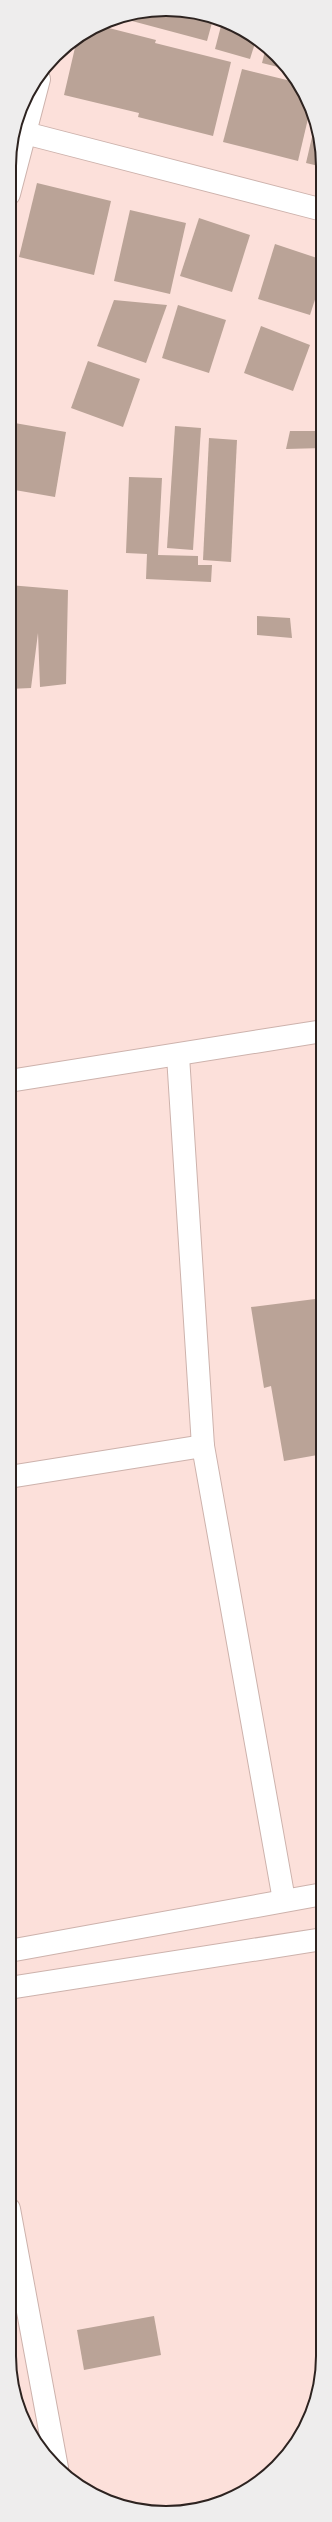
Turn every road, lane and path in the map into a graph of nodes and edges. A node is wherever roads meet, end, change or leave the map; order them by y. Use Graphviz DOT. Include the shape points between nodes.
graph roads {
  1 [pos="36,91"];
  2 [pos="25,133"];
  3 [pos="16,167"];
  4 [pos="316,208"];
  5 [pos="316,1032"];
  6 [pos="178,1056"];
  7 [pos="16,1080"];
  8 [pos="203,1446"];
  9 [pos="16,1476"];
  10 [pos="316,1895"];
  11 [pos="284,1900"];
  12 [pos="316,1940"];
  13 [pos="16,1950"];
  14 [pos="16,1987"];
  15 [pos="16,2247"];
  16 [pos="55,2457"];
  1 -- 2 [label="street"];
  2 -- 3 [label="street"];
  2 -- 4 [label="street"];
  5 -- 6 [label="street"];
  6 -- 7 [label="street"];
  6 -- 8 [label="street"];
  8 -- 9 [label="street"];
  8 -- 11 [label="street"];
  10 -- 11 [label="street"];
  11 -- 13 [label="street"];
  12 -- 14 [label="street"];
  15 -- 16 [label="street"];
}
